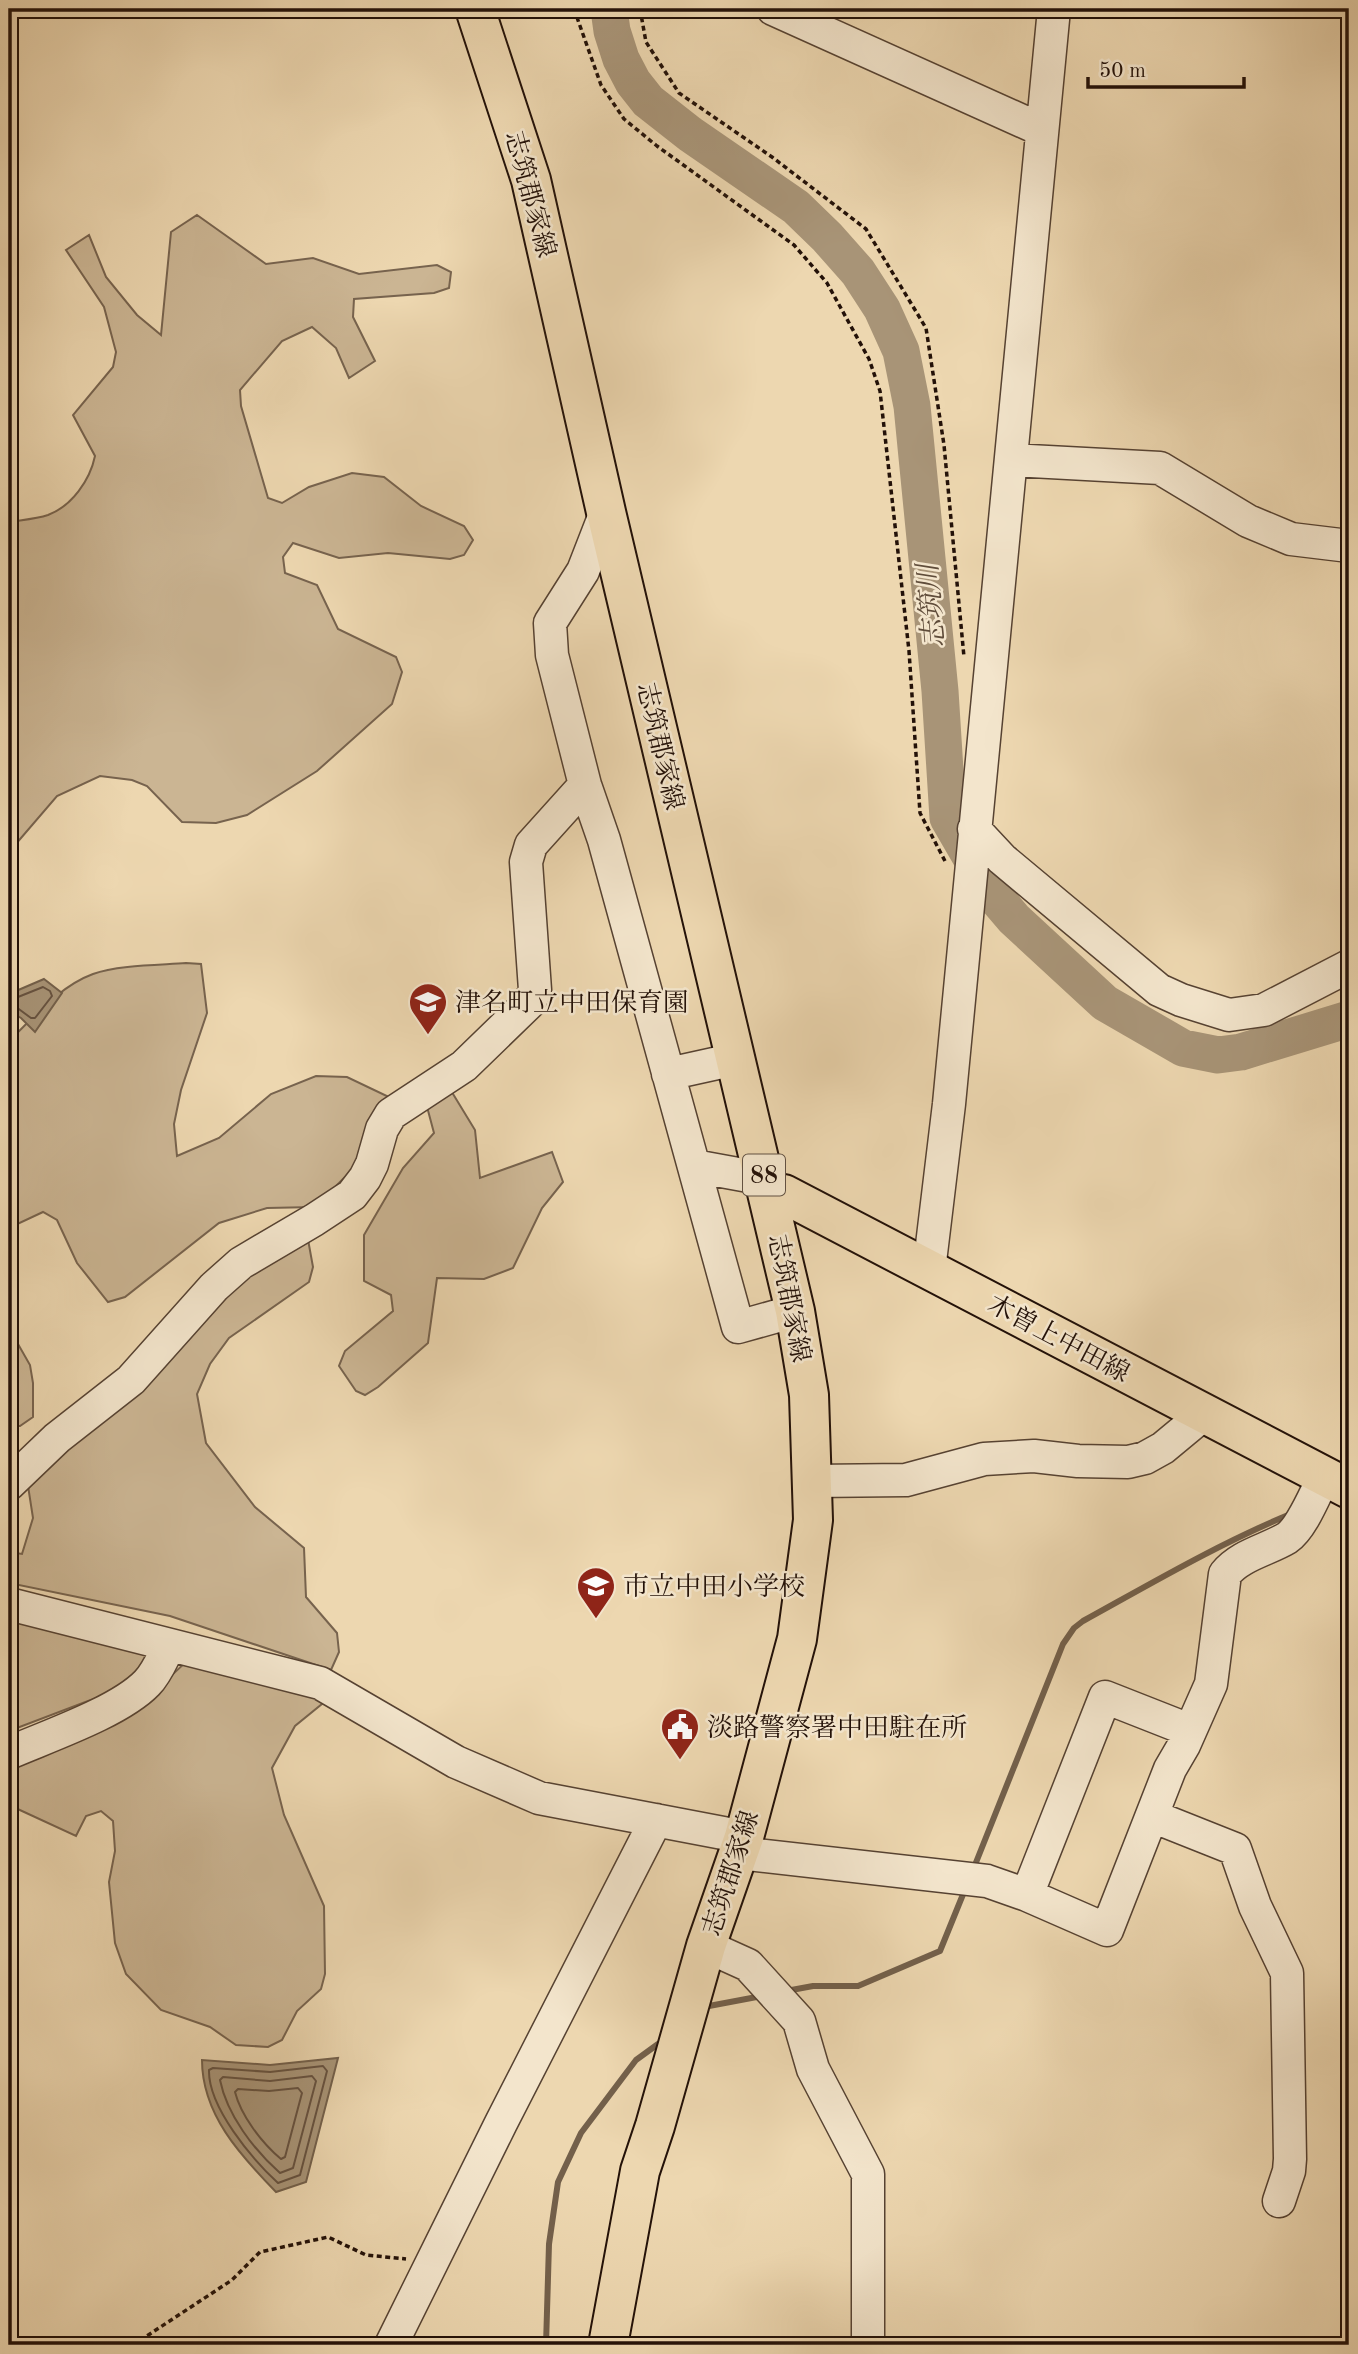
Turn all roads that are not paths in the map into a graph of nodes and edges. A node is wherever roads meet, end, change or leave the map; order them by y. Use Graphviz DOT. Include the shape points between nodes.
graph roads {
  1 [pos="475,9"];
  2 [pos="773,9"];
  3 [pos="1054,9"];
  4 [pos="1042,130"];
  5 [pos="1011,460"];
  6 [pos="606,512"];
  7 [pos="1349,546"];
  8 [pos="585,785"];
  9 [pos="974,832"];
  10 [pos="1349,966"];
  11 [pos="736,1059"];
  12 [pos="668,1074"];
  13 [pos="694,1166"];
  14 [pos="766,1186"];
  15 [pos="929,1270"];
  16 [pos="795,1311"];
  17 [pos="1204,1414"];
  18 [pos="813,1481"];
  19 [pos="1337,1483"];
  20 [pos="9,1484"];
  21 [pos="9,1604"];
  22 [pos="169,1646"];
  23 [pos="1189,1730"];
  24 [pos="9,1753"];
  25 [pos="1152,1816"];
  26 [pos="656,1820"];
  27 [pos="742,1845"];
  28 [pos="1027,1895"];
  29 [pos="706,1946"];
  30 [pos="1279,2201"];
  31 [pos="391,2345"];
  32 [pos="608,2345"];
  33 [pos="868,2345"];
  1 -- 6 [label="main road, 志筑郡家線 / 88" via="531,180"];
  2 -- 4 [label="street"];
  3 -- 4 [label="street"];
  4 -- 5 [label="street"];
  5 -- 7 [label="street" via="1160,468 1248,521 1291,539"];
  5 -- 9 [label="street"];
  6 -- 8 [label="street" via="583,571 550,623 552,655"];
  6 -- 11 [label="main road, 志筑郡家線 / 88"];
  8 -- 12 [label="street"];
  8 -- 20 [label="street" via="531,845 526,862 535,990 530,1002 464,1066 391,1114 372,1164 352,1195 241,1263 131,1380 57,1438"];
  9 -- 10 [label="street" via="1159,990 1181,1000 1228,1015 1264,1010"];
  9 -- 15 [label="street"];
  11 -- 12 [label="street"];
  11 -- 14 [label="main road, 志筑郡家線 / 88"];
  12 -- 13 [label="street"];
  13 -- 14 [label="street"];
  13 -- 16 [label="street" via="738,1327"];
  14 -- 15 [label="main road, 木曽上中田線"];
  14 -- 16 [label="main road, 志筑郡家線 / 88"];
  15 -- 17 [label="main road, 木曽上中田線"];
  16 -- 18 [label="main road, 志筑郡家線 / 88" via="809,1395"];
  17 -- 18 [label="street" via="1163,1448 1128,1462 1034,1456 984,1459 906,1480"];
  17 -- 19 [label="main road, 木曽上中田線"];
  18 -- 27 [label="main road, 志筑郡家線 / 88" via="813,1520 797,1639"];
  19 -- 23 [label="street" via="1289,1536 1225,1574 1211,1684"];
  21 -- 22 [label="street"];
  22 -- 24 [label="street" via="150,1681 133,1696"];
  22 -- 26 [label="street" via="320,1683 456,1762 539,1798"];
  23 -- 25 [label="street"];
  23 -- 28 [label="street" via="1105,1697"];
  25 -- 28 [label="street" via="1107,1930"];
  25 -- 30 [label="street" via="1235,1849 1255,1906 1287,1973 1290,2159"];
  26 -- 27 [label="street"];
  26 -- 31 [label="street"];
  27 -- 28 [label="street" via="987,1881"];
  27 -- 29 [label="main road, 志筑郡家線 / 88"];
  29 -- 32 [label="main road, 志筑郡家線 / 88" via="640,2171"];
  29 -- 33 [label="street" via="748,1965 800,2021 813,2069 868,2174"];
}
